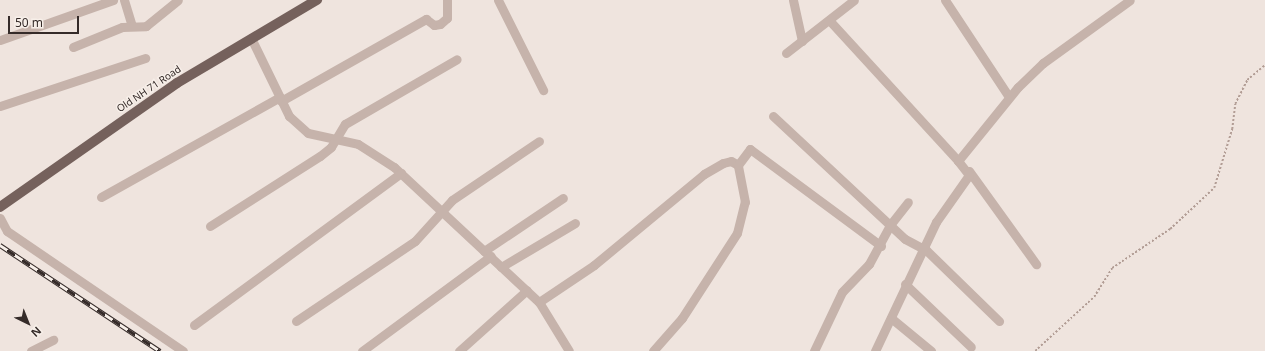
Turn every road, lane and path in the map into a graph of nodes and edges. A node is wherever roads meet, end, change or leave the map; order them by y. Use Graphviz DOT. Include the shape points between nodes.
graph roads {
  1 [pos="113,0"];
  2 [pos="124,0"];
  3 [pos="178,0"];
  4 [pos="317,0"];
  5 [pos="447,0"];
  6 [pos="498,0"];
  7 [pos="793,0"];
  8 [pos="854,0"];
  9 [pos="946,0"];
  10 [pos="1130,0"];
  11 [pos="99,2"];
  12 [pos="829,20"];
  13 [pos="132,26"];
  14 [pos="251,38"];
  15 [pos="0,40"];
  16 [pos="802,41"];
  17 [pos="73,47"];
  18 [pos="786,53"];
  19 [pos="145,58"];
  20 [pos="457,59"];
  21 [pos="1265,65"];
  22 [pos="543,90"];
  23 [pos="1009,98"];
  24 [pos="280,99"];
  25 [pos="0,106"];
  26 [pos="774,116"];
  27 [pos="335,138"];
  28 [pos="539,141"];
  29 [pos="958,161"];
  30 [pos="738,165"];
  31 [pos="969,171"];
  32 [pos="401,174"];
  33 [pos="101,197"];
  34 [pos="563,198"];
  35 [pos="908,202"];
  36 [pos="0,207"];
  37 [pos="441,211"];
  38 [pos="0,218"];
  39 [pos="575,223"];
  40 [pos="890,225"];
  41 [pos="210,226"];
  42 [pos="881,246"];
  43 [pos="926,250"];
  44 [pos="488,254"];
  45 [pos="1036,264"];
  46 [pos="501,266"];
  47 [pos="905,284"];
  48 [pos="527,290"];
  49 [pos="539,302"];
  50 [pos="891,318"];
  51 [pos="296,321"];
  52 [pos="999,321"];
  53 [pos="194,325"];
  54 [pos="53,340"];
  55 [pos="971,347"];
  56 [pos="31,351"];
  57 [pos="183,351"];
  58 [pos="362,351"];
  59 [pos="459,351"];
  60 [pos="569,351"];
  61 [pos="653,351"];
  62 [pos="814,351"];
  63 [pos="875,351"];
  64 [pos="931,351"];
  65 [pos="1035,351"];
  1 -- 11 [label="street"];
  2 -- 13 [label="street"];
  3 -- 13 [label="street" via="146,26"];
  4 -- 14 [label="main road, Old NH 71 Road"];
  5 -- 24 [label="street" via="447,18 440,24 434,26 426,19"];
  6 -- 22 [label="street"];
  7 -- 16 [label="street"];
  8 -- 12 [label="street"];
  9 -- 23 [label="street"];
  10 -- 23 [label="street" via="1043,63"];
  11 -- 15 [label="street"];
  12 -- 16 [label="street"];
  12 -- 29 [label="street"];
  13 -- 17 [label="street"];
  14 -- 24 [label="street"];
  14 -- 36 [label="main road, Old NH 71 Road" via="177,83"];
  16 -- 18 [label="street"];
  19 -- 25 [label="street"];
  20 -- 27 [label="street" via="345,124"];
  21 -- 65 [label="path" via="1247,80 1235,104 1232,129 1214,188 1170,229 1112,268 1094,297"];
  23 -- 29 [label="street"];
  24 -- 27 [label="street" via="289,116 308,133"];
  24 -- 33 [label="street"];
  26 -- 40 [label="street"];
  27 -- 32 [label="street" via="358,144"];
  27 -- 41 [label="street" via="331,147 320,156"];
  28 -- 37 [label="street" via="452,200"];
  29 -- 31 [label="street"];
  30 -- 42 [label="street" via="753,148"];
  30 -- 49 [label="street" via="732,161 723,163 704,174 594,265"];
  30 -- 61 [label="street" via="745,202 737,233 682,318"];
  31 -- 43 [label="street" via="936,222"];
  31 -- 45 [label="street"];
  32 -- 37 [label="street"];
  32 -- 53 [label="street"];
  34 -- 44 [label="street"];
  35 -- 40 [label="street"];
  37 -- 44 [label="street"];
  37 -- 51 [label="street" via="415,240"];
  38 -- 57 [label="street" via="7,230"];
  39 -- 46 [label="street"];
  40 -- 42 [label="street"];
  40 -- 43 [label="street" via="905,239"];
  42 -- 62 [label="street" via="869,264 842,292"];
  43 -- 47 [label="street"];
  43 -- 52 [label="street"];
  44 -- 46 [label="street"];
  44 -- 58 [label="street"];
  46 -- 48 [label="street"];
  47 -- 50 [label="street"];
  47 -- 55 [label="street"];
  48 -- 49 [label="street"];
  48 -- 59 [label="street"];
  49 -- 60 [label="street"];
  50 -- 63 [label="street"];
  50 -- 64 [label="street"];
  54 -- 56 [label="street"];
}
